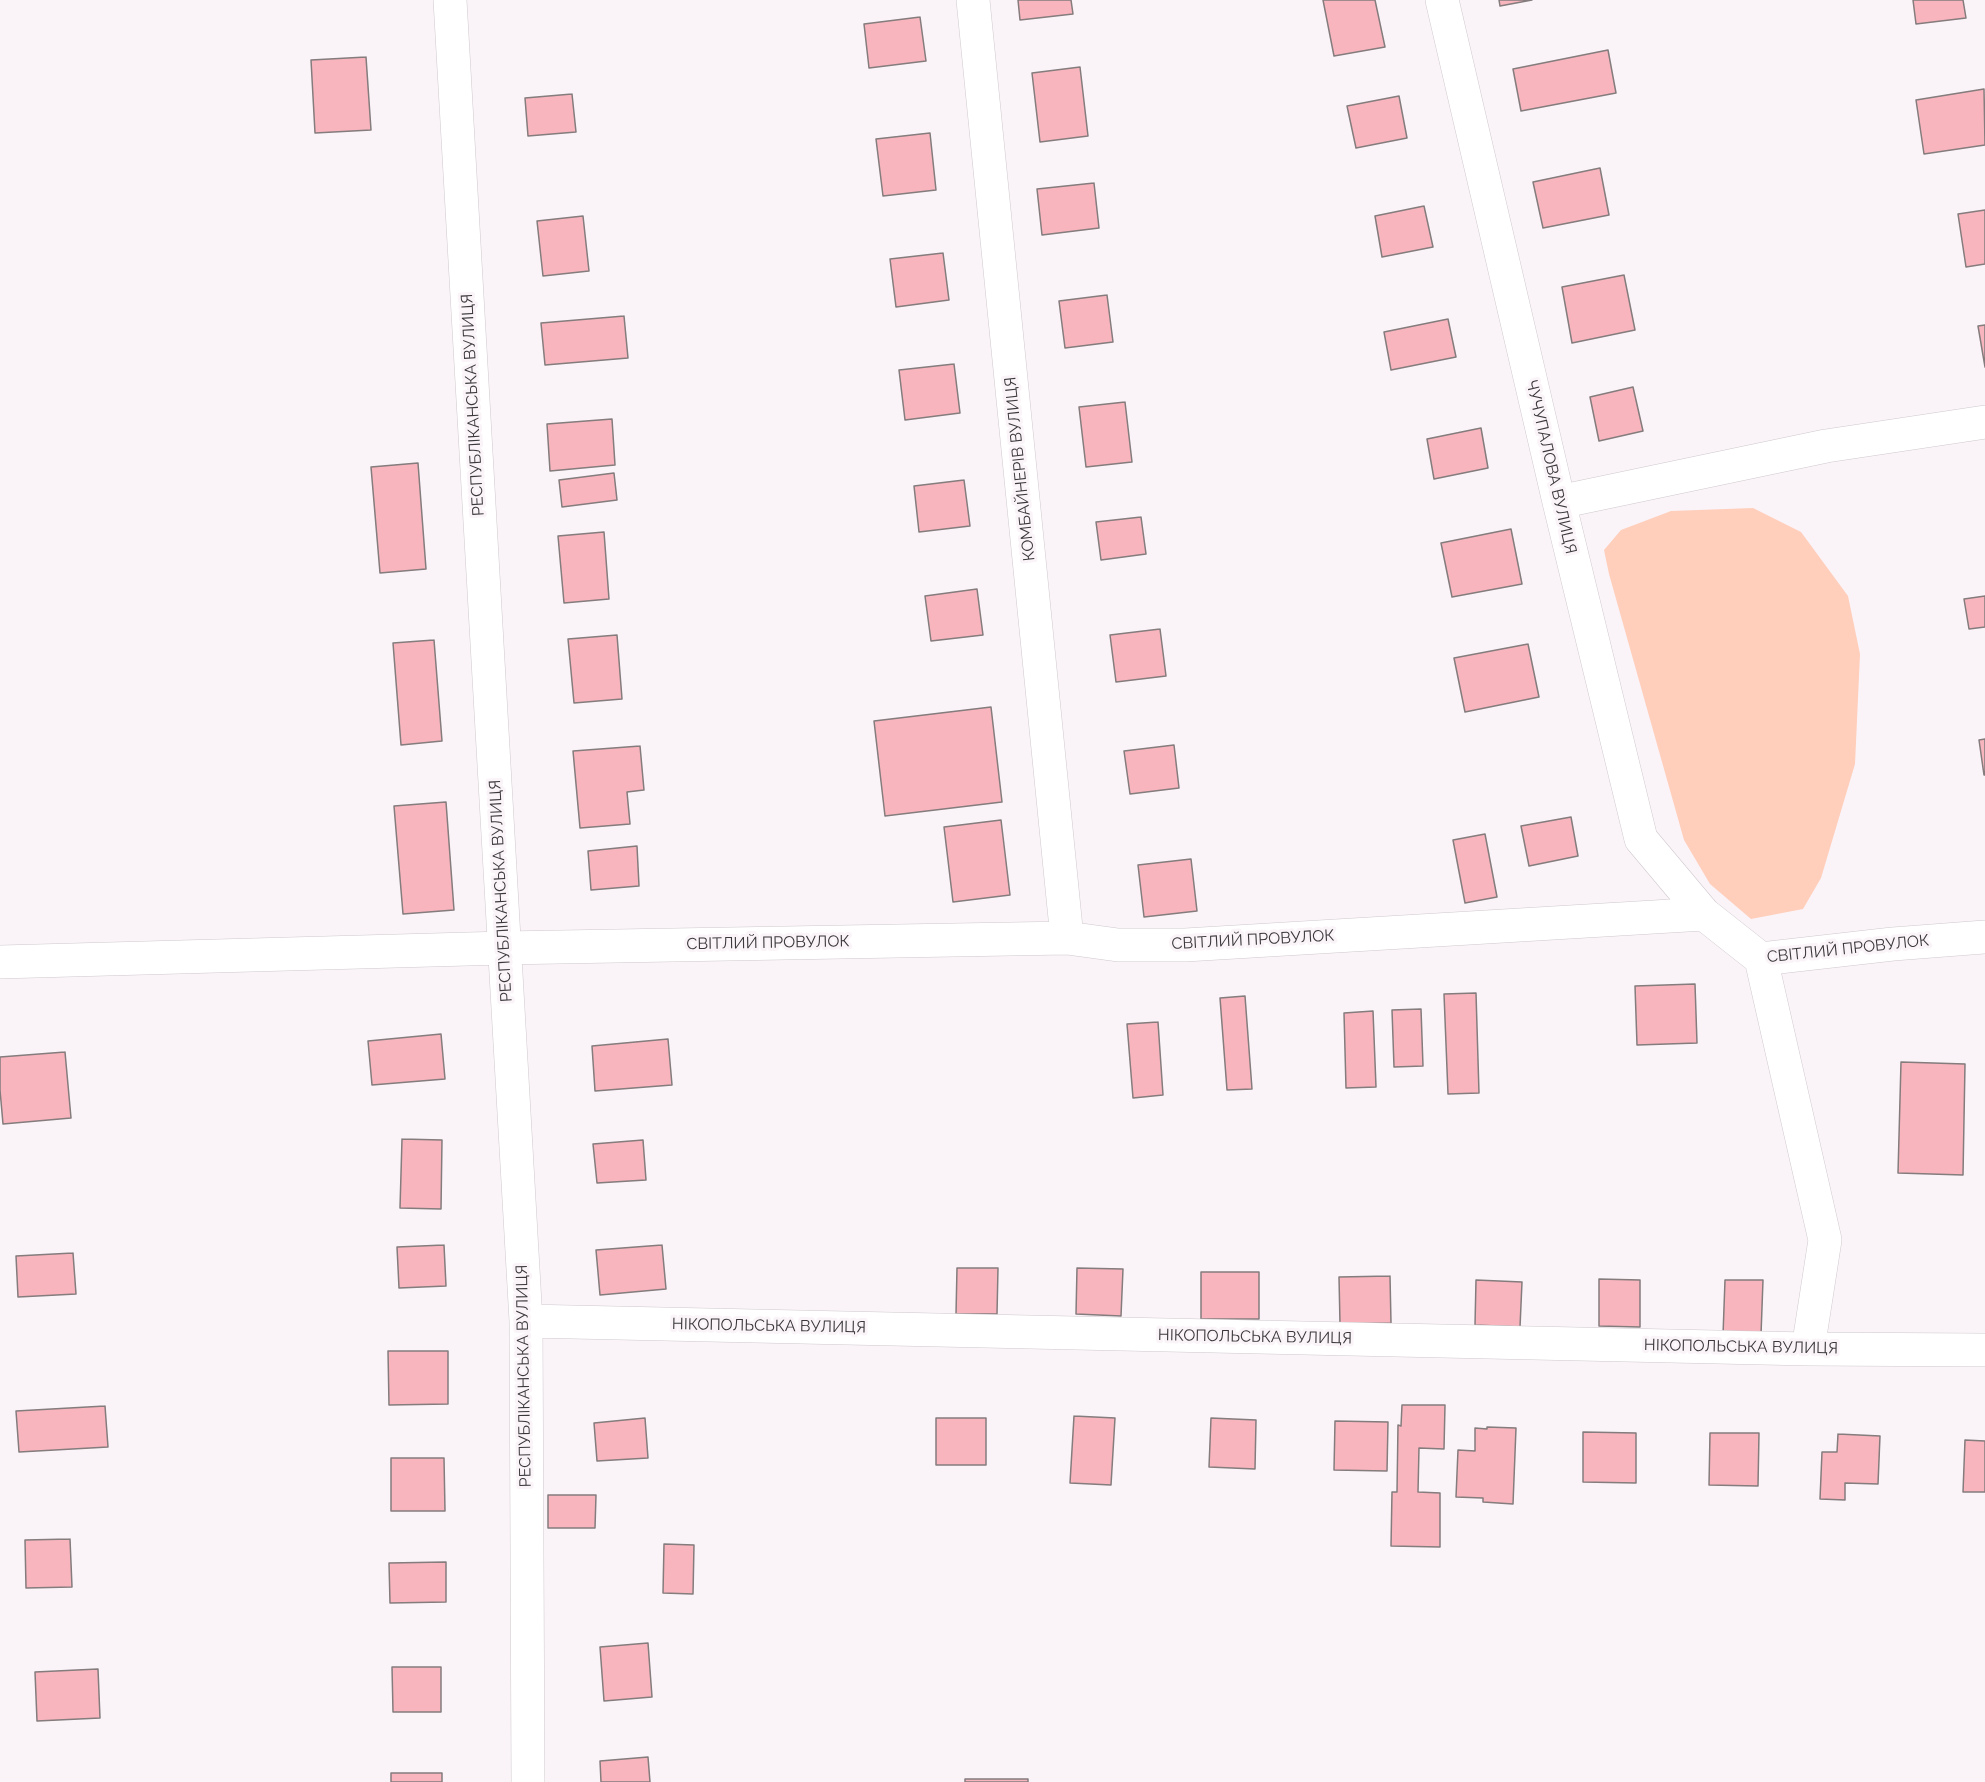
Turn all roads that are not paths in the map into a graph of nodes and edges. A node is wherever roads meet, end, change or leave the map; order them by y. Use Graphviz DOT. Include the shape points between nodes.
graph roads {
  1 [pos="450,0"];
  2 [pos="973,0"];
  3 [pos="1442,0"];
  4 [pos="1985,422"];
  5 [pos="1559,502"];
  6 [pos="1704,914"];
  7 [pos="1985,937"];
  8 [pos="1067,938"];
  9 [pos="504,948"];
  10 [pos="1761,959"];
  11 [pos="0,962"];
  12 [pos="526,1321"];
  13 [pos="1808,1349"];
  14 [pos="1985,1350"];
  15 [pos="528,1782"];
  1 -- 9 [label="street, РЕСПУБЛІКАНСЬКА ВУЛИЦЯ"];
  2 -- 8 [label="street, КОМБАЙНЕРІВ ВУЛИЦЯ"];
  3 -- 5 [label="street, ЧУЧУПАЛОВА ВУЛИЦЯ"];
  4 -- 5 [label="street" via="1826,447"];
  5 -- 6 [label="street, ЧУЧУПАЛОВА ВУЛИЦЯ" via="1641,839"];
  6 -- 8 [label="street, СВІТЛИЙ ПРОВУЛОК" via="1185,945 1118,945"];
  6 -- 10 [label="street, СВІТЛИЙ ПРОВУЛОК"];
  7 -- 10 [label="street, СВІТЛИЙ ПРОВУЛОК"];
  8 -- 9 [label="street, СВІТЛИЙ ПРОВУЛОК"];
  9 -- 11 [label="street, СВІТЛИЙ ПРОВУЛОК"];
  9 -- 12 [label="street, РЕСПУБЛІКАНСЬКА ВУЛИЦЯ"];
  10 -- 13 [label="street" via="1825,1240"];
  12 -- 13 [label="street, НІКОПОЛЬСЬКА ВУЛИЦЯ"];
  12 -- 15 [label="street, РЕСПУБЛІКАНСЬКА ВУЛИЦЯ"];
  13 -- 14 [label="street, НІКОПОЛЬСЬКА ВУЛИЦЯ"];
}
